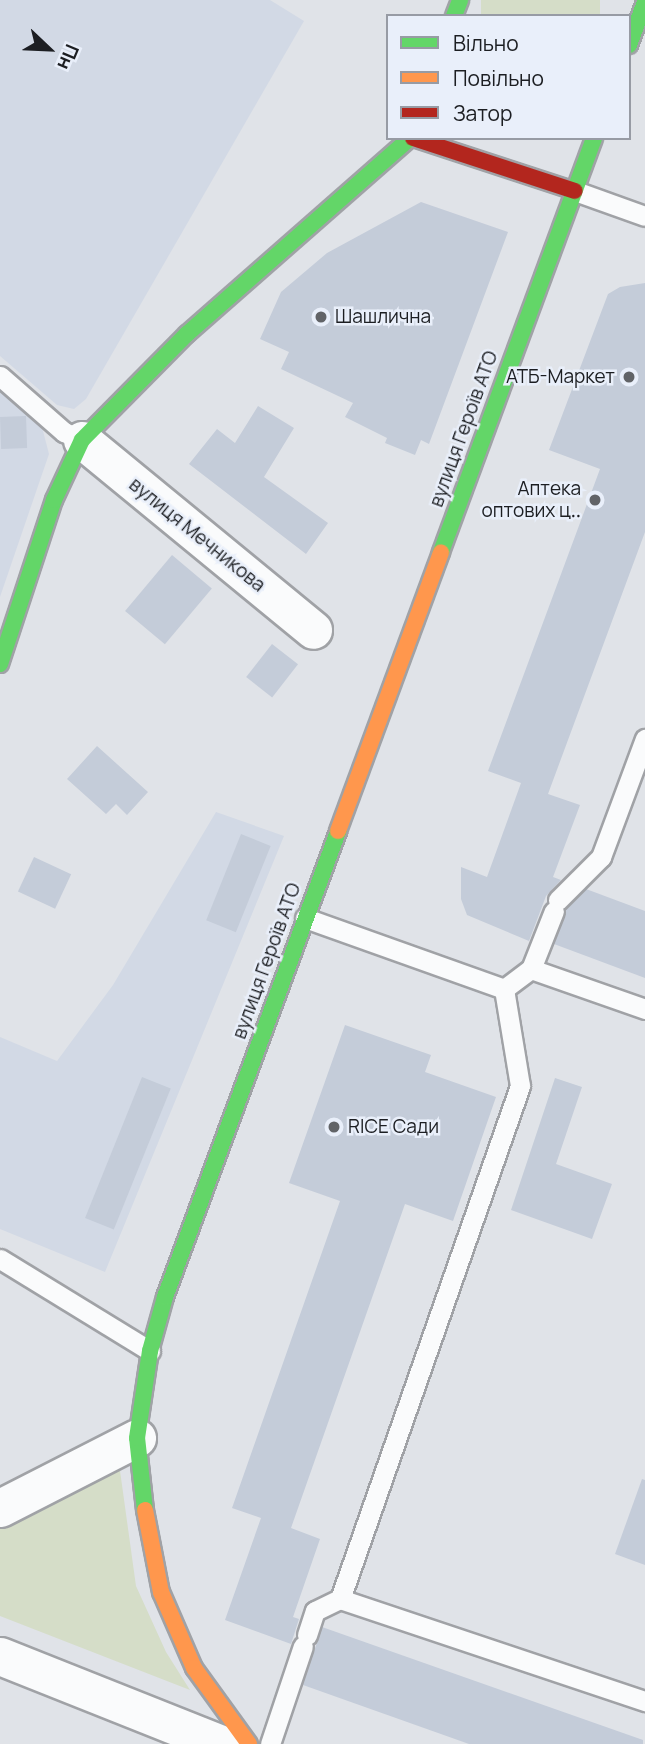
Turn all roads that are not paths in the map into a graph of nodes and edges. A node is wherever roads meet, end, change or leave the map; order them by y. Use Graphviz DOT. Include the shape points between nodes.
graph roads {
  1 [pos="645,2"];
  2 [pos="631,40"];
  3 [pos="410,140"];
  4 [pos="418,140"];
  5 [pos="593,140"];
  6 [pos="575,191"];
  7 [pos="645,216"];
  8 [pos="0,376"];
  9 [pos="82,440"];
  10 [pos="313,630"];
  11 [pos="0,664"];
  12 [pos="645,739"];
  13 [pos="305,918"];
  14 [pos="531,969"];
  15 [pos="504,989"];
  16 [pos="645,1009"];
  17 [pos="0,1259"];
  18 [pos="150,1351"];
  19 [pos="137,1438"];
  20 [pos="0,1508"];
  21 [pos="340,1599"];
  22 [pos="0,1656"];
  23 [pos="645,1701"];
  24 [pos="221,1744"];
  25 [pos="249,1744"];
  26 [pos="270,1744"];
  1 -- 2 [label="street"];
  3 -- 9 [label="street" via="187,334"];
  4 -- 6 [label="street"];
  5 -- 6 [label="street, вулиця Героїв АТО"];
  6 -- 7 [label="lane"];
  6 -- 13 [label="street, вулиця Героїв АТО"];
  8 -- 9 [label="lane" via="64,432"];
  9 -- 10 [label="street, вулиця Мечникова"];
  9 -- 11 [label="street" via="54,500"];
  12 -- 14 [label="lane" via="601,856 556,905"];
  13 -- 15 [label="lane"];
  13 -- 18 [label="street, вулиця Героїв АТО" via="164,1297"];
  14 -- 15 [label="lane"];
  14 -- 16 [label="lane"];
  15 -- 21 [label="lane" via="520,1086"];
  17 -- 18 [label="lane"];
  18 -- 19 [label="street, вулиця Героїв АТО"];
  19 -- 20 [label="street"];
  19 -- 25 [label="street, вулиця Героїв АТО" via="149,1544 174,1632"];
  21 -- 23 [label="lane"];
  21 -- 26 [label="lane" via="315,1611"];
  22 -- 24 [label="street"];
}
